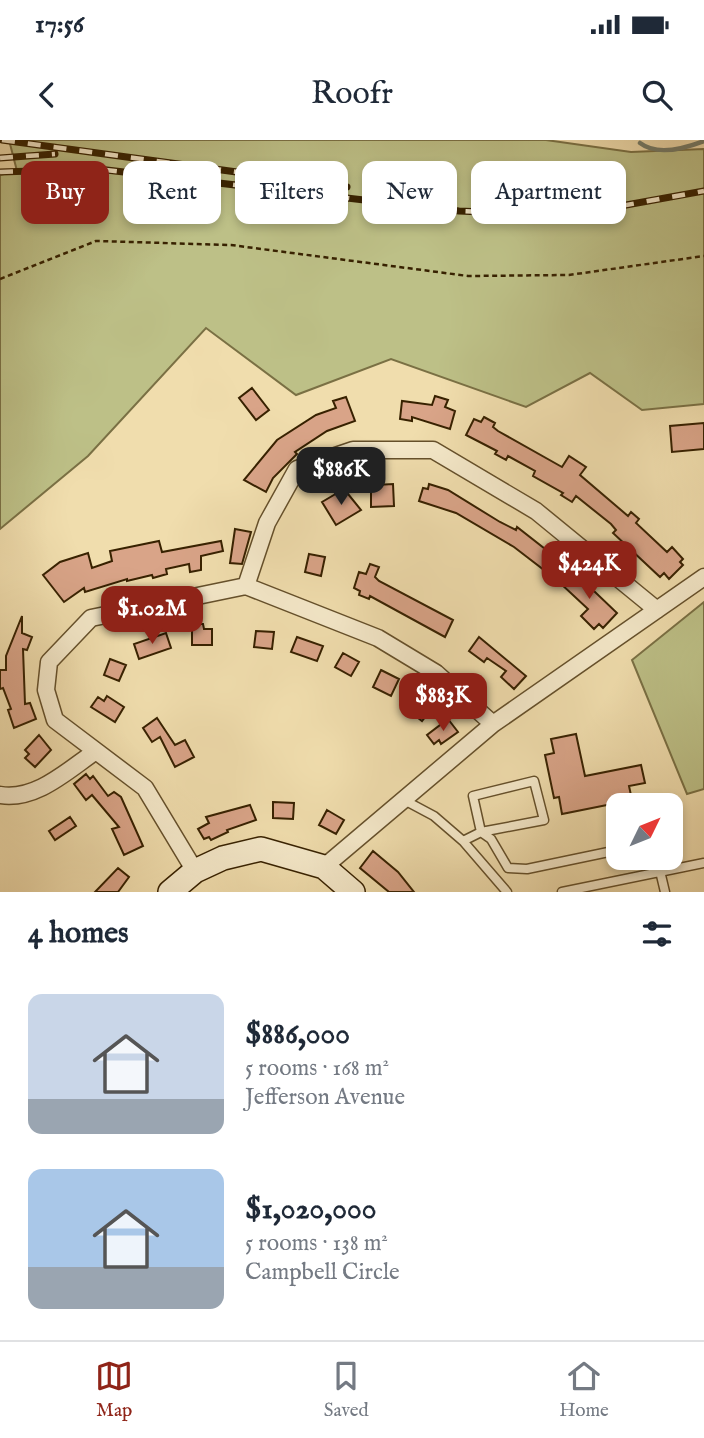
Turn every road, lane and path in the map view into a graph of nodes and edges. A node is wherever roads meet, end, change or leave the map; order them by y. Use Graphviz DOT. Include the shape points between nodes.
graph roads {
  1 [pos="704,256"];
  2 [pos="0,279"];
  3 [pos="704,577"];
  4 [pos="246,586"];
  5 [pos="657,610"];
  6 [pos="493,724"];
  7 [pos="96,751"];
  8 [pos="0,795"];
  9 [pos="404,800"];
  10 [pos="481,832"];
  11 [pos="463,841"];
  12 [pos="606,853"];
  13 [pos="704,863"];
  14 [pos="324,867"];
  15 [pos="195,871"];
  16 [pos="664,871"];
  17 [pos="496,888"];
  18 [pos="170,892"];
  19 [pos="353,892"];
  20 [pos="507,892"];
  21 [pos="562,892"];
  22 [pos="665,892"];
  1 -- 2 [label="path" via="569,275 468,276 231,245 96,242"];
  3 -- 5 [label="street"];
  4 -- 5 [label="street" via="267,523 297,469 353,450 433,450 536,511"];
  4 -- 6 [label="street" via="378,638 436,673"];
  4 -- 7 [label="street" via="91,618 49,662 46,690 55,720"];
  5 -- 6 [label="street"];
  6 -- 9 [label="street"];
  7 -- 8 [label="street" via="33,792"];
  7 -- 15 [label="street" via="145,788"];
  9 -- 11 [label="lane" via="434,816"];
  9 -- 14 [label="street"];
  10 -- 10 [label="lane" via="544,820 534,781 473,796"];
  10 -- 11 [label="lane"];
  10 -- 12 [label="lane" via="491,839 508,868 527,869"];
  11 -- 17 [label="lane"];
  13 -- 16 [label="lane"];
  14 -- 15 [label="street" via="261,849"];
  14 -- 19 [label="street"];
  15 -- 18 [label="street"];
  16 -- 21 [label="lane"];
  16 -- 22 [label="lane"];
  17 -- 20 [label="lane"];
}
